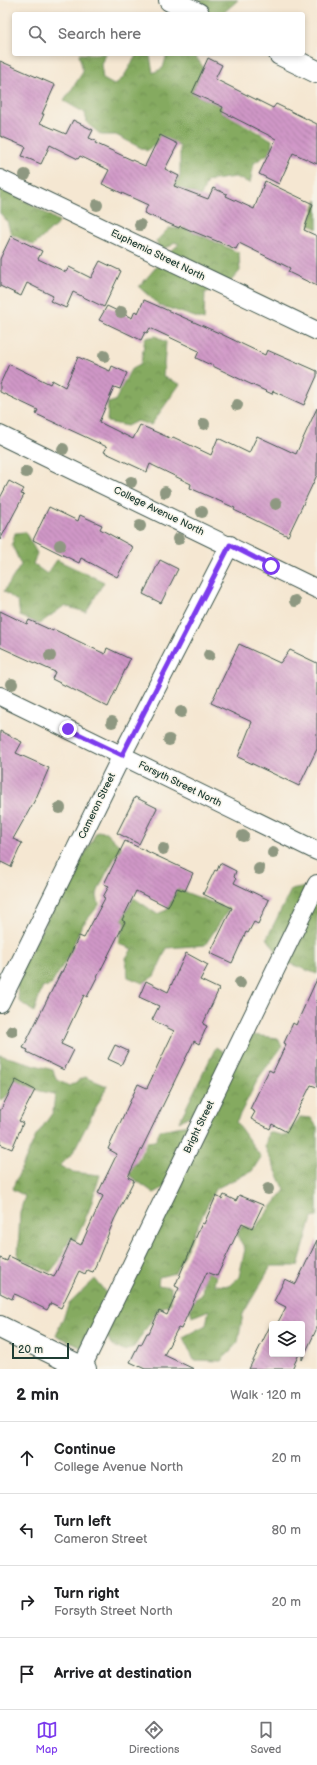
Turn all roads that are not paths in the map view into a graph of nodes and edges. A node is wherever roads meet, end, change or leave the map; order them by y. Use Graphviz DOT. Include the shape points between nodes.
graph roads {
  1 [pos="170,0"];
  2 [pos="194,12"];
  3 [pos="284,56"];
  4 [pos="317,72"];
  5 [pos="0,179"];
  6 [pos="317,331"];
  7 [pos="0,434"];
  8 [pos="230,545"];
  9 [pos="315,583"];
  10 [pos="0,696"];
  11 [pos="122,755"];
  12 [pos="317,851"];
  13 [pos="317,884"];
  14 [pos="0,1004"];
  15 [pos="0,1328"];
  16 [pos="83,1368"];
  1 -- 2 [label="street"];
  3 -- 4 [label="street"];
  5 -- 6 [label="street, Euphemia Street North"];
  7 -- 8 [label="street, College Avenue North"];
  8 -- 9 [label="street, College Avenue North"];
  8 -- 11 [label="street, Cameron Street"];
  10 -- 11 [label="street, Forsyth Street North"];
  11 -- 12 [label="street, Forsyth Street North"];
  11 -- 14 [label="street, Cameron Street"];
  13 -- 16 [label="street, Bright Street"];
  15 -- 16 [label="street"];
}
